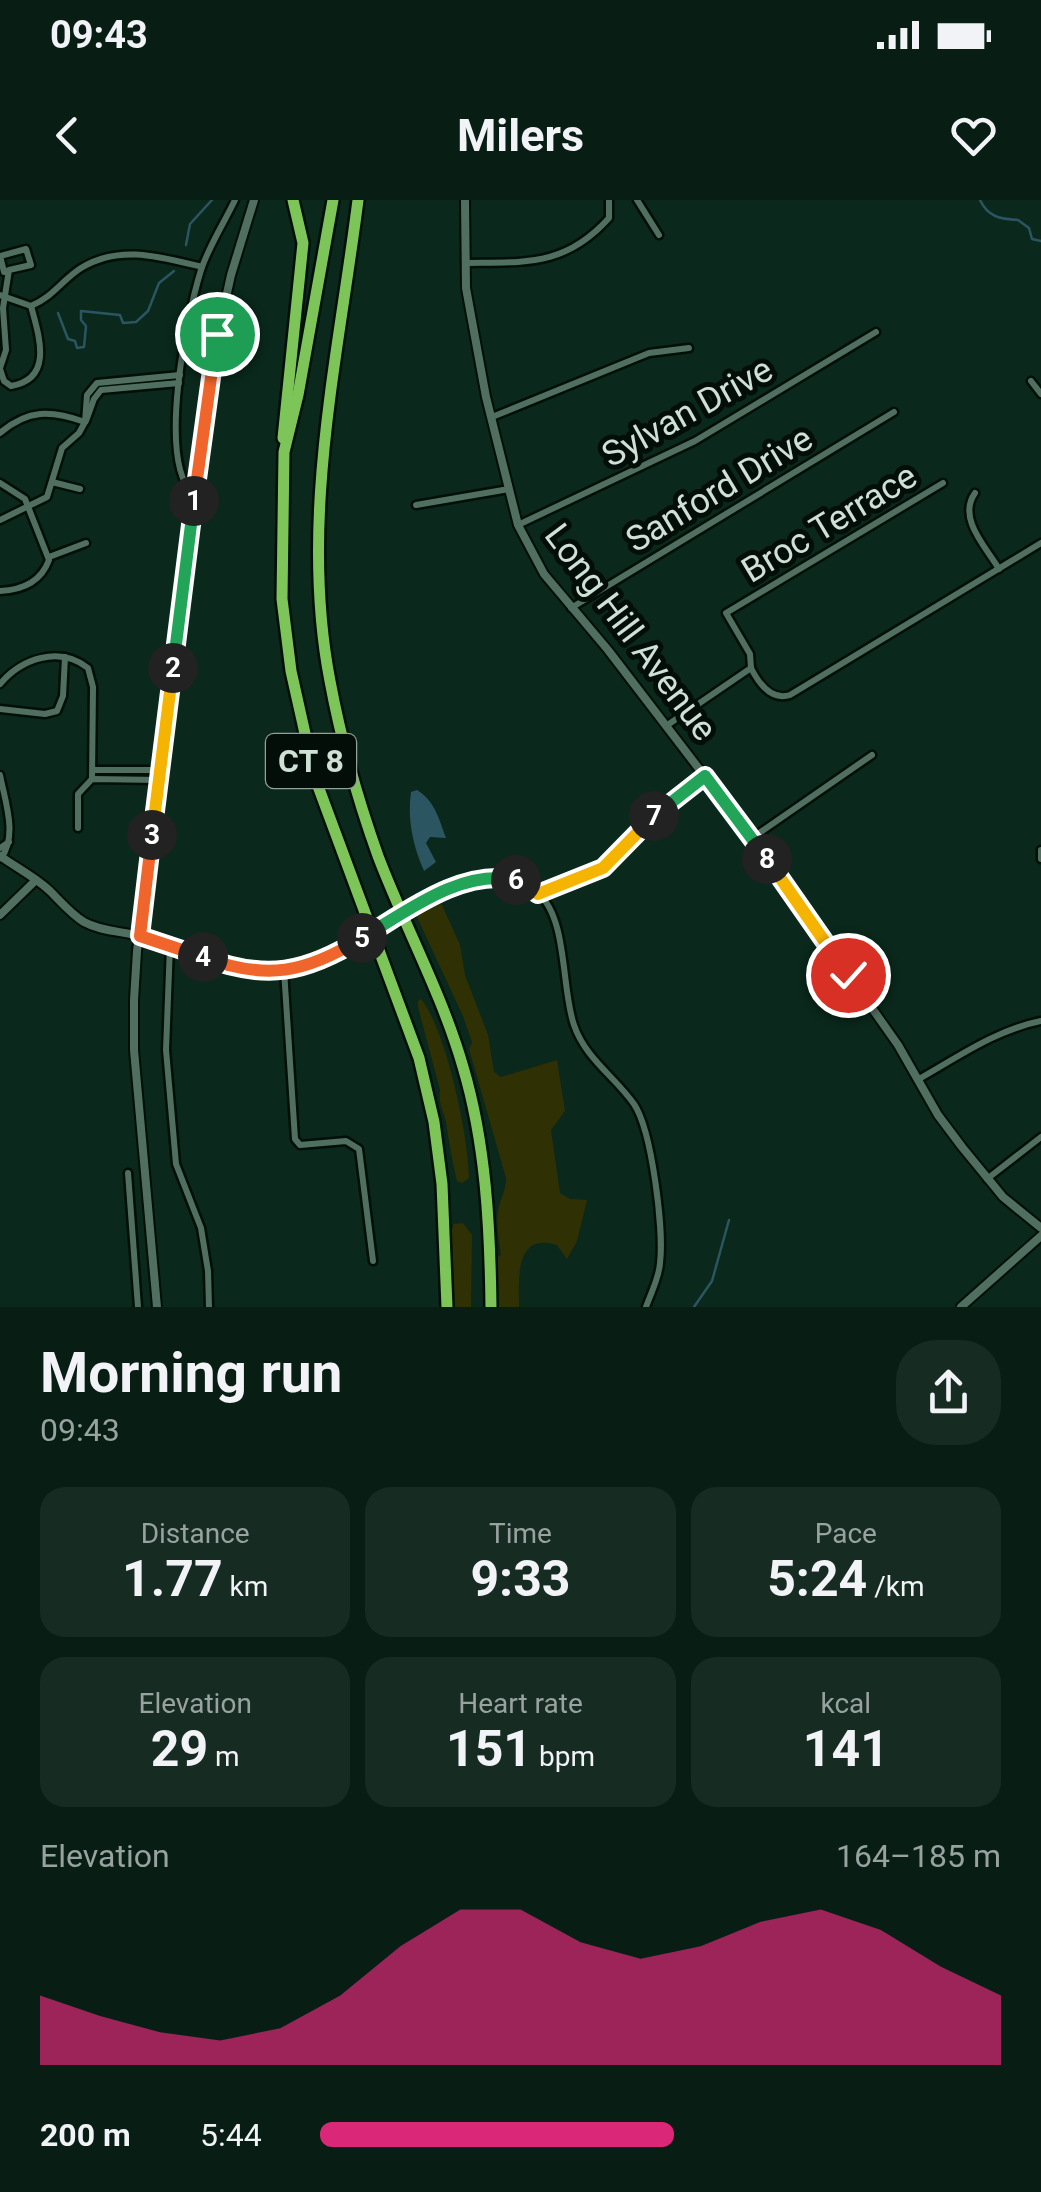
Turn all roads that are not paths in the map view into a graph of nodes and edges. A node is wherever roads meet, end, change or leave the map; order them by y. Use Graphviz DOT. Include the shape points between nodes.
graph roads {
  1 [pos="235,200"];
  2 [pos="254,200"];
  3 [pos="294,200"];
  4 [pos="333,200"];
  5 [pos="358,200"];
  6 [pos="465,200"];
  7 [pos="609,200"];
  8 [pos="636,200"];
  9 [pos="660,235"];
  10 [pos="464,263"];
  11 [pos="202,267"];
  12 [pos="9,270"];
  13 [pos="4,297"];
  14 [pos="31,306"];
  15 [pos="876,332"];
  16 [pos="689,348"];
  17 [pos="0,368"];
  18 [pos="180,379"];
  19 [pos="1031,381"];
  20 [pos="1041,394"];
  21 [pos="894,412"];
  22 [pos="492,417"];
  23 [pos="85,422"];
  24 [pos="0,433"];
  25 [pos="284,452"];
  26 [pos="52,482"];
  27 [pos="0,483"];
  28 [pos="944,484"];
  29 [pos="80,488"];
  30 [pos="509,489"];
  31 [pos="975,492"];
  32 [pos="194,495"];
  33 [pos="416,504"];
  34 [pos="29,507"];
  35 [pos="0,520"];
  36 [pos="518,525"];
  37 [pos="86,542"];
  38 [pos="1041,543"];
  39 [pos="49,557"];
  40 [pos="999,569"];
  41 [pos="0,592"];
  42 [pos="570,609"];
  43 [pos="64,657"];
  44 [pos="751,668"];
  45 [pos="0,684"];
  46 [pos="0,709"];
  47 [pos="666,726"];
  48 [pos="872,755"];
  49 [pos="92,775"];
  50 [pos="160,775"];
  51 [pos="0,776"];
  52 [pos="705,776"];
  53 [pos="78,828"];
  54 [pos="752,838"];
  55 [pos="1041,850"];
  56 [pos="0,854"];
  57 [pos="1041,860"];
  58 [pos="36,880"];
  59 [pos="538,894"];
  60 [pos="0,916"];
  61 [pos="140,936"];
  62 [pos="170,945"];
  63 [pos="284,970"];
  64 [pos="1041,1021"];
  65 [pos="919,1079"];
  66 [pos="1041,1137"];
  67 [pos="128,1173"];
  68 [pos="987,1179"];
  69 [pos="1041,1228"];
  70 [pos="1041,1236"];
  71 [pos="374,1261"];
  72 [pos="138,1307"];
  73 [pos="157,1307"];
  74 [pos="209,1307"];
  75 [pos="447,1307"];
  76 [pos="491,1307"];
  77 [pos="646,1307"];
  78 [pos="960,1307"];
  1 -- 11 [label="street"];
  2 -- 32 [label="street" via="217,334"];
  3 -- 25 [label="highway" via="303,244"];
  4 -- 25 [label="highway, CT 8"];
  5 -- 76 [label="highway, CT 8" via="321,484 320,621 356,789 464,1070 486,1202"];
  6 -- 10 [label="street, Long Hill Avenue"];
  7 -- 10 [label="street" via="609,218 601,226 548,260"];
  8 -- 9 [label="street"];
  10 -- 22 [label="street, Long Hill Avenue"];
  11 -- 14 [label="street" via="150,254 113,254 79,269"];
  11 -- 18 [label="street"];
  12 -- 12 [label="street" via="31,265 26,249 0,256 4,272"];
  12 -- 13 [label="street"];
  13 -- 14 [label="street"];
  13 -- 17 [label="street"];
  14 -- 17 [label="street" via="39,368 11,386"];
  15 -- 36 [label="street, Sylvan Drive" via="695,441"];
  16 -- 22 [label="street" via="649,353"];
  18 -- 23 [label="street" via="98,383 87,395"];
  18 -- 32 [label="street" via="176,462"];
  19 -- 20 [label="street"];
  21 -- 42 [label="street, Sanford Drive"];
  22 -- 30 [label="street, Long Hill Avenue"];
  23 -- 24 [label="street" via="34,413"];
  23 -- 26 [label="street" via="62,448"];
  25 -- 75 [label="highway, CT 8" via="280,558 291,670 321,797 420,1058 442,1184"];
  26 -- 29 [label="street"];
  26 -- 34 [label="street" via="44,501"];
  27 -- 34 [label="street"];
  28 -- 44 [label="street, Broc Terrace" via="726,614"];
  30 -- 33 [label="street"];
  30 -- 36 [label="street, Long Hill Avenue"];
  31 -- 40 [label="street" via="969,517"];
  32 -- 50 [label="street"];
  34 -- 35 [label="street"];
  34 -- 39 [label="street"];
  36 -- 42 [label="street, Long Hill Avenue"];
  37 -- 39 [label="street"];
  38 -- 40 [label="street"];
  39 -- 41 [label="street" via="32,583"];
  40 -- 44 [label="street" via="790,695 770,694"];
  42 -- 47 [label="street, Long Hill Avenue"];
  43 -- 45 [label="street" via="26,662"];
  43 -- 46 [label="street" via="57,711"];
  43 -- 49 [label="street" via="84,664 93,678"];
  44 -- 47 [label="street"];
  47 -- 52 [label="street, Long Hill Avenue"];
  48 -- 54 [label="street"];
  49 -- 50 [label="street"];
  49 -- 53 [label="street" via="78,794"];
  50 -- 61 [label="street"];
  51 -- 56 [label="street" via="9,842"];
  52 -- 54 [label="street, Long Hill Avenue"];
  52 -- 59 [label="street" via="648,820 603,868"];
  54 -- 65 [label="street, Long Hill Avenue"];
  55 -- 57 [label="street"];
  56 -- 58 [label="street"];
  58 -- 60 [label="street"];
  58 -- 61 [label="street" via="90,925"];
  59 -- 63 [label="street, bridge" via="497,878 454,888 354,944"];
  59 -- 77 [label="street" via="556,929 576,1030 636,1106 646,1131 661,1242"];
  61 -- 62 [label="street"];
  61 -- 73 [label="street" via="134,1050"];
  62 -- 63 [label="street" via="249,972"];
  62 -- 74 [label="street" via="166,1050 176,1164 201,1228"];
  63 -- 71 [label="street" via="295,1140 300,1146 346,1140 360,1149"];
  64 -- 65 [label="street" via="984,1042"];
  65 -- 68 [label="street, Long Hill Avenue"];
  66 -- 68 [label="street"];
  67 -- 72 [label="street"];
  68 -- 69 [label="street, Long Hill Avenue"];
  70 -- 78 [label="street"];
}
